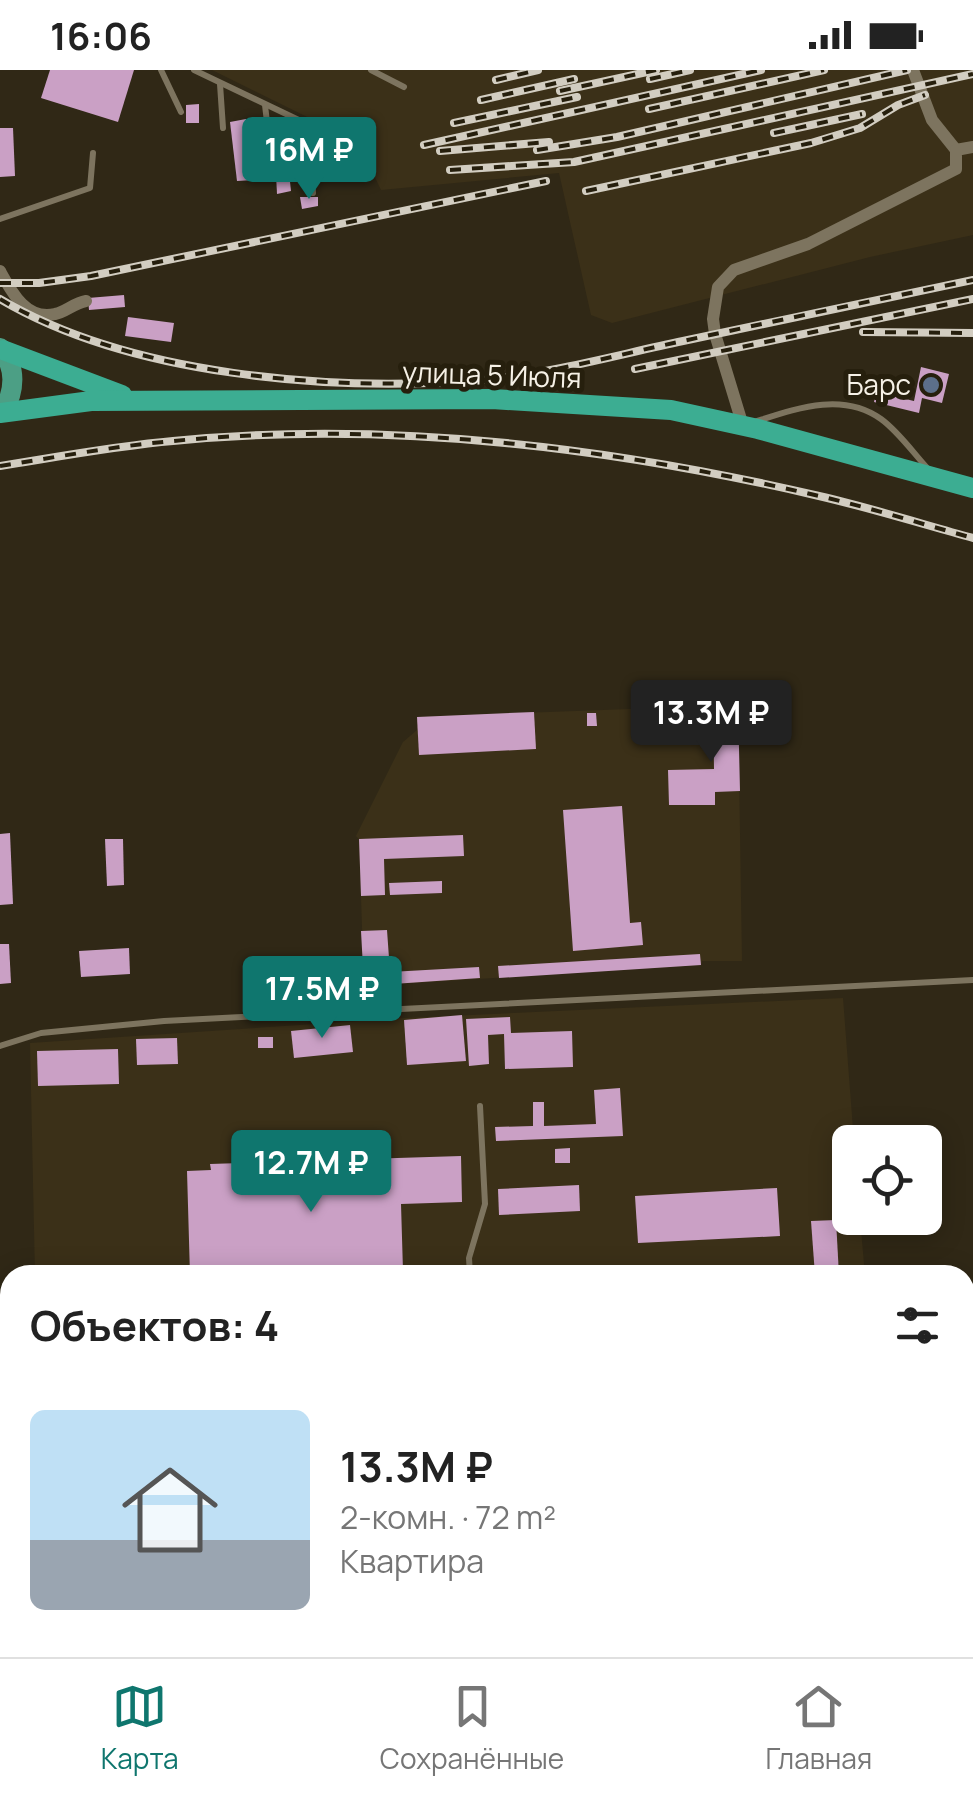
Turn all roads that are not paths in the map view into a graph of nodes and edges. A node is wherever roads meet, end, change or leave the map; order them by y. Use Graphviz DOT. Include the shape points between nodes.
graph roads {
  1 [pos="160,70"];
  2 [pos="194,70"];
  3 [pos="370,70"];
  4 [pos="913,70"];
  5 [pos="220,82"];
  6 [pos="404,87"];
  7 [pos="265,104"];
  8 [pos="181,112"];
  9 [pos="309,125"];
  10 [pos="223,128"];
  11 [pos="353,146"];
  12 [pos="973,147"];
  13 [pos="956,150"];
  14 [pos="94,153"];
  15 [pos="272,166"];
  16 [pos="313,193"];
  17 [pos="0,219"];
  18 [pos="0,270"];
  19 [pos="86,300"];
  20 [pos="2,349"];
  21 [pos="144,401"];
  22 [pos="2,412"];
  23 [pos="743,426"];
  24 [pos="937,478"];
  25 [pos="973,488"];
  26 [pos="973,980"];
  27 [pos="0,1046"];
  28 [pos="480,1106"];
  29 [pos="469,1265"];
  1 -- 8 [label="lane"];
  2 -- 5 [label="lane"];
  3 -- 6 [label="lane"];
  4 -- 13 [label="street" via="932,120"];
  5 -- 7 [label="lane"];
  5 -- 10 [label="lane"];
  7 -- 9 [label="lane"];
  7 -- 15 [label="lane"];
  9 -- 11 [label="lane"];
  9 -- 16 [label="lane"];
  12 -- 13 [label="street"];
  13 -- 23 [label="street" via="956,168 808,244 734,270 718,287 713,319"];
  14 -- 17 [label="lane" via="90,188"];
  18 -- 19 [label="street" via="14,299 45,314"];
  20 -- 21 [label="highway"];
  20 -- 22 [label="main road" via="12,386"];
  21 -- 22 [label="highway, улица 5 Июля"];
  21 -- 23 [label="highway, улица 5 Июля" via="492,399 670,410"];
  23 -- 24 [label="highway, улица 5 Июля"];
  23 -- 24 [label="lane" via="806,406 842,403 880,418"];
  24 -- 25 [label="highway, улица 5 Июля"];
  26 -- 27 [label="lane" via="164,1021 42,1033"];
  28 -- 29 [label="lane" via="485,1204"];
}
